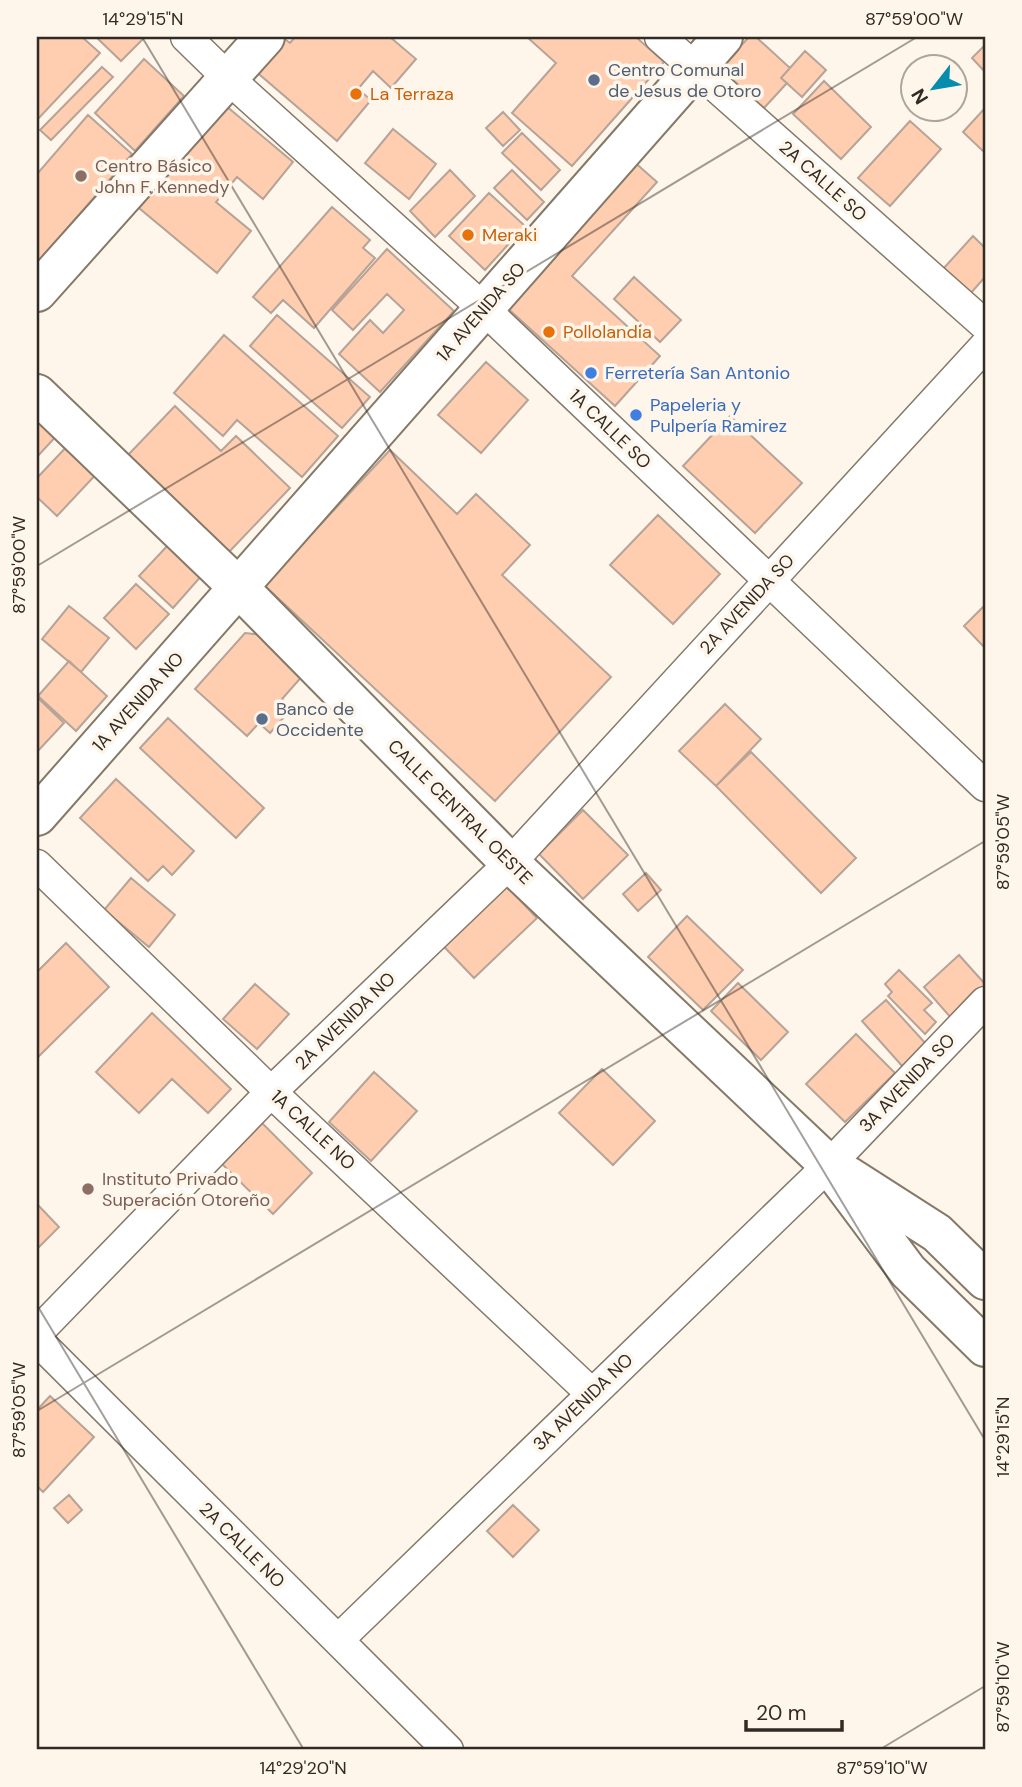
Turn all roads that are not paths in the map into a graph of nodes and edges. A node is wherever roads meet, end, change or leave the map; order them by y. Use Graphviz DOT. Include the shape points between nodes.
graph roads {
  1 [pos="186,37"];
  2 [pos="265,37"];
  3 [pos="660,37"];
  4 [pos="723,37"];
  5 [pos="694,68"];
  6 [pos="228,78"];
  7 [pos="37,292"];
  8 [pos="484,309"];
  9 [pos="985,325"];
  10 [pos="985,346"];
  11 [pos="37,394"];
  12 [pos="769,580"];
  13 [pos="239,588"];
  14 [pos="985,786"];
  15 [pos="37,816"];
  16 [pos="510,863"];
  17 [pos="37,865"];
  18 [pos="985,1002"];
  19 [pos="271,1092"];
  20 [pos="829,1165"];
  21 [pos="985,1279"];
  22 [pos="37,1333"];
  23 [pos="37,1340"];
  24 [pos="985,1347"];
  25 [pos="591,1393"];
  26 [pos="338,1640"];
  27 [pos="448,1750"];
  1 -- 6 [label="street, 1A CALLE SO"];
  2 -- 6 [label="street"];
  3 -- 5 [label="street, 2A CALLE SO"];
  4 -- 5 [label="street, 1A AVENIDA SO"];
  5 -- 8 [label="street, 1A AVENIDA SO"];
  5 -- 9 [label="street, 2A CALLE SO"];
  6 -- 7 [label="street"];
  6 -- 8 [label="street, 1A CALLE SO"];
  8 -- 12 [label="street, 1A CALLE SO"];
  8 -- 13 [label="street, 1A AVENIDA SO"];
  10 -- 12 [label="street, 2A AVENIDA SO"];
  11 -- 13 [label="street, CALLE CENTRAL OESTE"];
  12 -- 14 [label="street, 1A CALLE SO"];
  12 -- 16 [label="street, 2A AVENIDA SO"];
  13 -- 15 [label="street, 1A AVENIDA NO"];
  13 -- 16 [label="street, CALLE CENTRAL OESTE"];
  16 -- 19 [label="street, 2A AVENIDA NO"];
  16 -- 20 [label="street, CALLE CENTRAL OESTE"];
  17 -- 19 [label="street, 1A CALLE NO"];
  18 -- 20 [label="street, 3A AVENIDA SO"];
  19 -- 22 [label="street, 2A AVENIDA NO"];
  19 -- 25 [label="street, 1A CALLE NO"];
  20 -- 21 [label="street, CALLE CENTRAL OESTE" via="937,1233"];
  20 -- 24 [label="street, CALLE CENTRAL OESTE" via="908,1271"];
  20 -- 25 [label="street, 3A AVENIDA NO"];
  23 -- 26 [label="street, 2A CALLE NO"];
  25 -- 26 [label="street, 3A AVENIDA NO"];
  26 -- 27 [label="street, 2A CALLE NO"];
}
